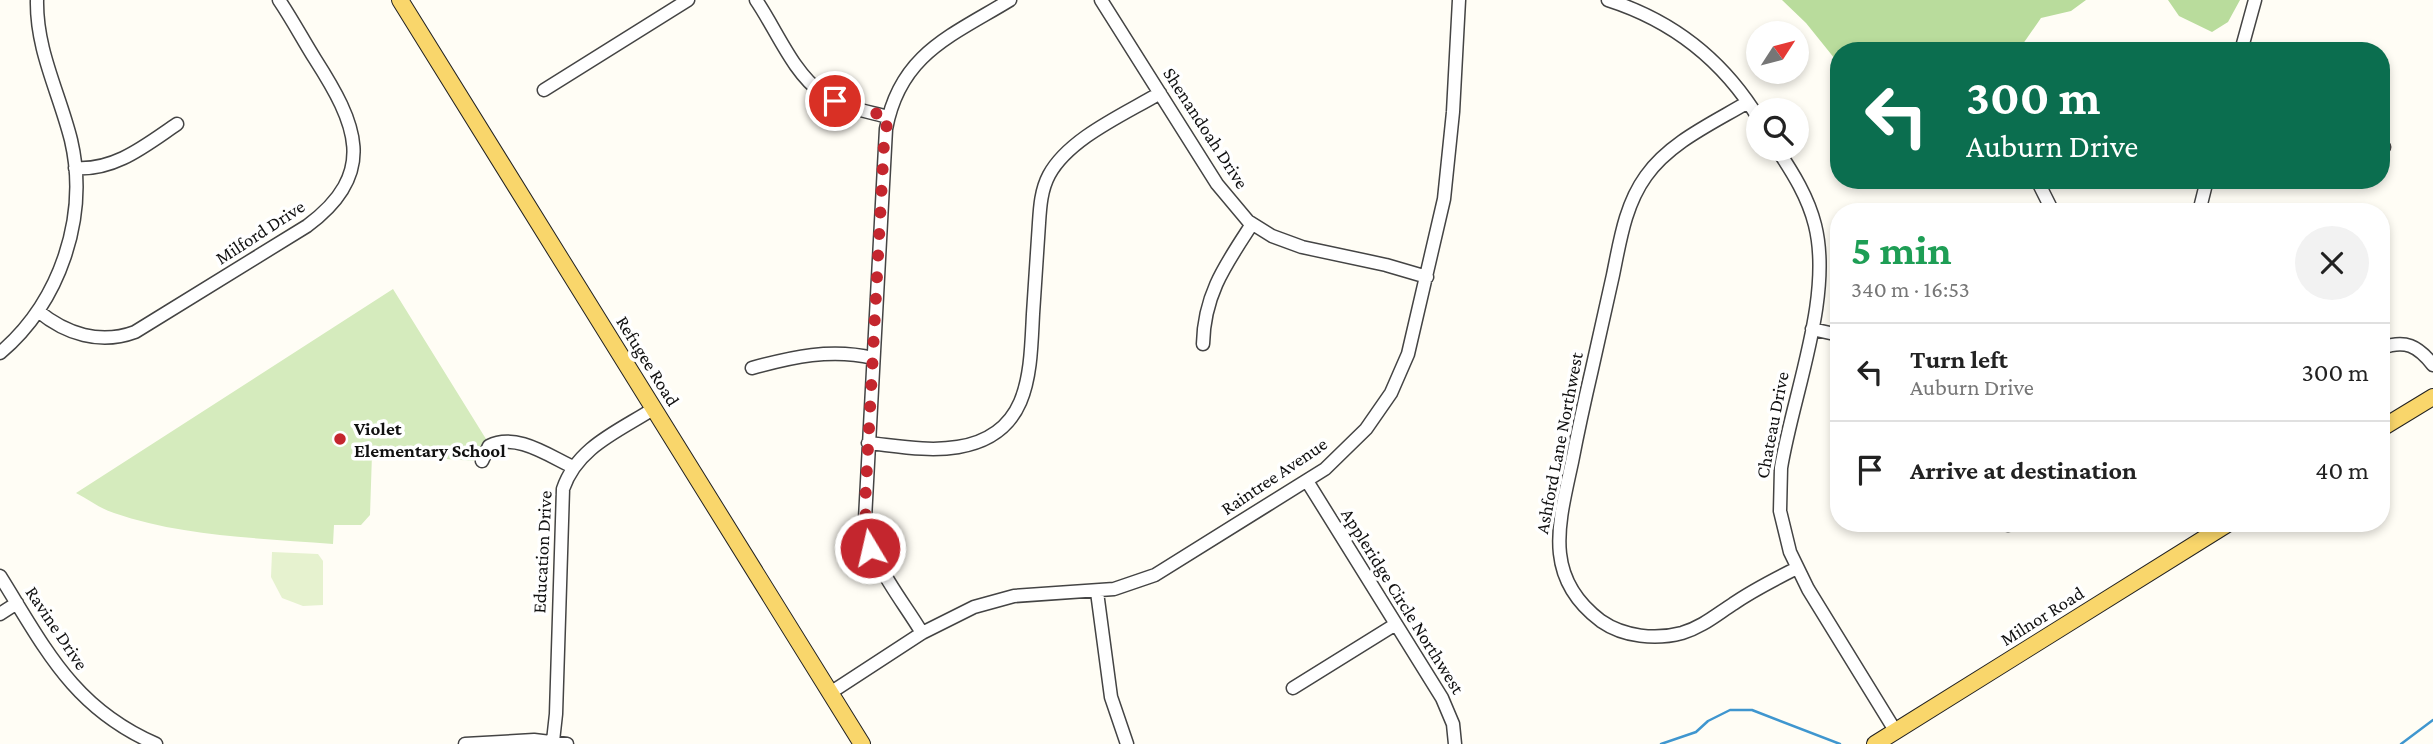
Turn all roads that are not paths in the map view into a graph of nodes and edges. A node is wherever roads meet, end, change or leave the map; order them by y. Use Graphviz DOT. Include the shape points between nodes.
graph roads {
  1 [pos="37,0"];
  2 [pos="279,0"];
  3 [pos="400,0"];
  4 [pos="688,0"];
  5 [pos="756,0"];
  6 [pos="1010,0"];
  7 [pos="1101,0"];
  8 [pos="1459,0"];
  9 [pos="1608,0"];
  10 [pos="2255,0"];
  11 [pos="2243,42"];
  12 [pos="544,90"];
  13 [pos="1160,93"];
  14 [pos="1746,99"];
  15 [pos="1746,103"];
  16 [pos="888,117"];
  17 [pos="177,124"];
  18 [pos="1784,161"];
  19 [pos="75,168"];
  20 [pos="1252,224"];
  21 [pos="1427,277"];
  22 [pos="38,311"];
  23 [pos="1812,329"];
  24 [pos="1830,333"];
  25 [pos="1203,344"];
  26 [pos="2390,345"];
  27 [pos="0,353"];
  28 [pos="873,358"];
  29 [pos="2433,365"];
  30 [pos="752,368"];
  31 [pos="2433,397"];
  32 [pos="653,409"];
  33 [pos="2390,423"];
  34 [pos="868,443"];
  35 [pos="482,461"];
  36 [pos="573,467"];
  37 [pos="1307,481"];
  38 [pos="2216,532"];
  39 [pos="1797,568"];
  40 [pos="0,576"];
  41 [pos="1097,592"];
  42 [pos="17,603"];
  43 [pos="0,614"];
  44 [pos="1396,624"];
  45 [pos="922,633"];
  46 [pos="1293,688"];
  47 [pos="830,693"];
  48 [pos="1896,732"];
  49 [pos="553,741"];
  50 [pos="156,744"];
  51 [pos="465,744"];
  52 [pos="567,744"];
  53 [pos="862,744"];
  54 [pos="1127,744"];
  55 [pos="1455,744"];
  56 [pos="1875,744"];
  1 -- 19 [label="street" via="39,39 71,140"];
  2 -- 22 [label="street, Milford Drive" via="335,91 352,130 351,172 338,198 307,226 135,332 86,336"];
  3 -- 32 [label="main road, Refugee Road"];
  4 -- 12 [label="street"];
  5 -- 16 [label="street" via="794,62 822,94"];
  6 -- 16 [label="street" via="925,54 898,88"];
  7 -- 13 [label="street, Shenandoah Drive"];
  8 -- 21 [label="street, Raintree Avenue" via="1448,170"];
  9 -- 14 [label="street" via="1689,39 1721,67"];
  10 -- 11 [label="street"];
  13 -- 20 [label="street, Shenandoah Drive" via="1217,184"];
  13 -- 34 [label="street" via="1076,145 1049,175 1041,202 1030,371 1016,412 995,433 963,446 941,449"];
  15 -- 39 [label="street, Ashford Lane Northwest" via="1675,147 1654,165 1633,199 1586,393 1558,547 1564,575 1588,610 1612,627 1653,637 1682,633 1708,622"];
  16 -- 28 [label="street"];
  17 -- 19 [label="street" via="115,163"];
  18 -- 23 [label="street, Chateau Drive" via="1816,228 1820,271"];
  19 -- 22 [label="street" via="68,247"];
  20 -- 21 [label="street, Shenandoah Drive" via="1302,247"];
  20 -- 25 [label="street" via="1212,291"];
  21 -- 37 [label="street, Raintree Avenue" via="1408,354 1391,393 1346,450"];
  22 -- 27 [label="street"];
  23 -- 24 [label="street"];
  23 -- 39 [label="street, Chateau Drive" via="1779,493 1785,538"];
  26 -- 29 [label="street" via="2408,343"];
  28 -- 30 [label="street" via="820,354"];
  28 -- 34 [label="street"];
  31 -- 33 [label="main road"];
  32 -- 36 [label="street, Education Drive" via="594,446"];
  32 -- 47 [label="main road, Refugee Road"];
  34 -- 45 [label="street" via="865,519 870,548"];
  35 -- 36 [label="street" via="489,446 503,441 534,448"];
  36 -- 49 [label="street, Education Drive" via="561,503"];
  37 -- 41 [label="street, Raintree Avenue" via="1154,575"];
  37 -- 44 [label="street, Appleridge Circle Northwest"];
  38 -- 48 [label="main road, Milnor Road"];
  39 -- 48 [label="street, Chateau Drive"];
  40 -- 42 [label="street, Ravine Drive"];
  41 -- 45 [label="street, Raintree Avenue" via="1000,599 961,612"];
  41 -- 54 [label="street" via="1111,697"];
  42 -- 43 [label="street"];
  42 -- 50 [label="street, Ravine Drive" via="55,664 83,697 116,723"];
  44 -- 46 [label="street"];
  44 -- 55 [label="street, Appleridge Circle Northwest" via="1442,698 1453,724"];
  45 -- 47 [label="street, Raintree Avenue"];
  47 -- 53 [label="main road, Refugee Road"];
  48 -- 56 [label="main road, Milnor Road"];
  49 -- 51 [label="street"];
  49 -- 52 [label="street"];
}
